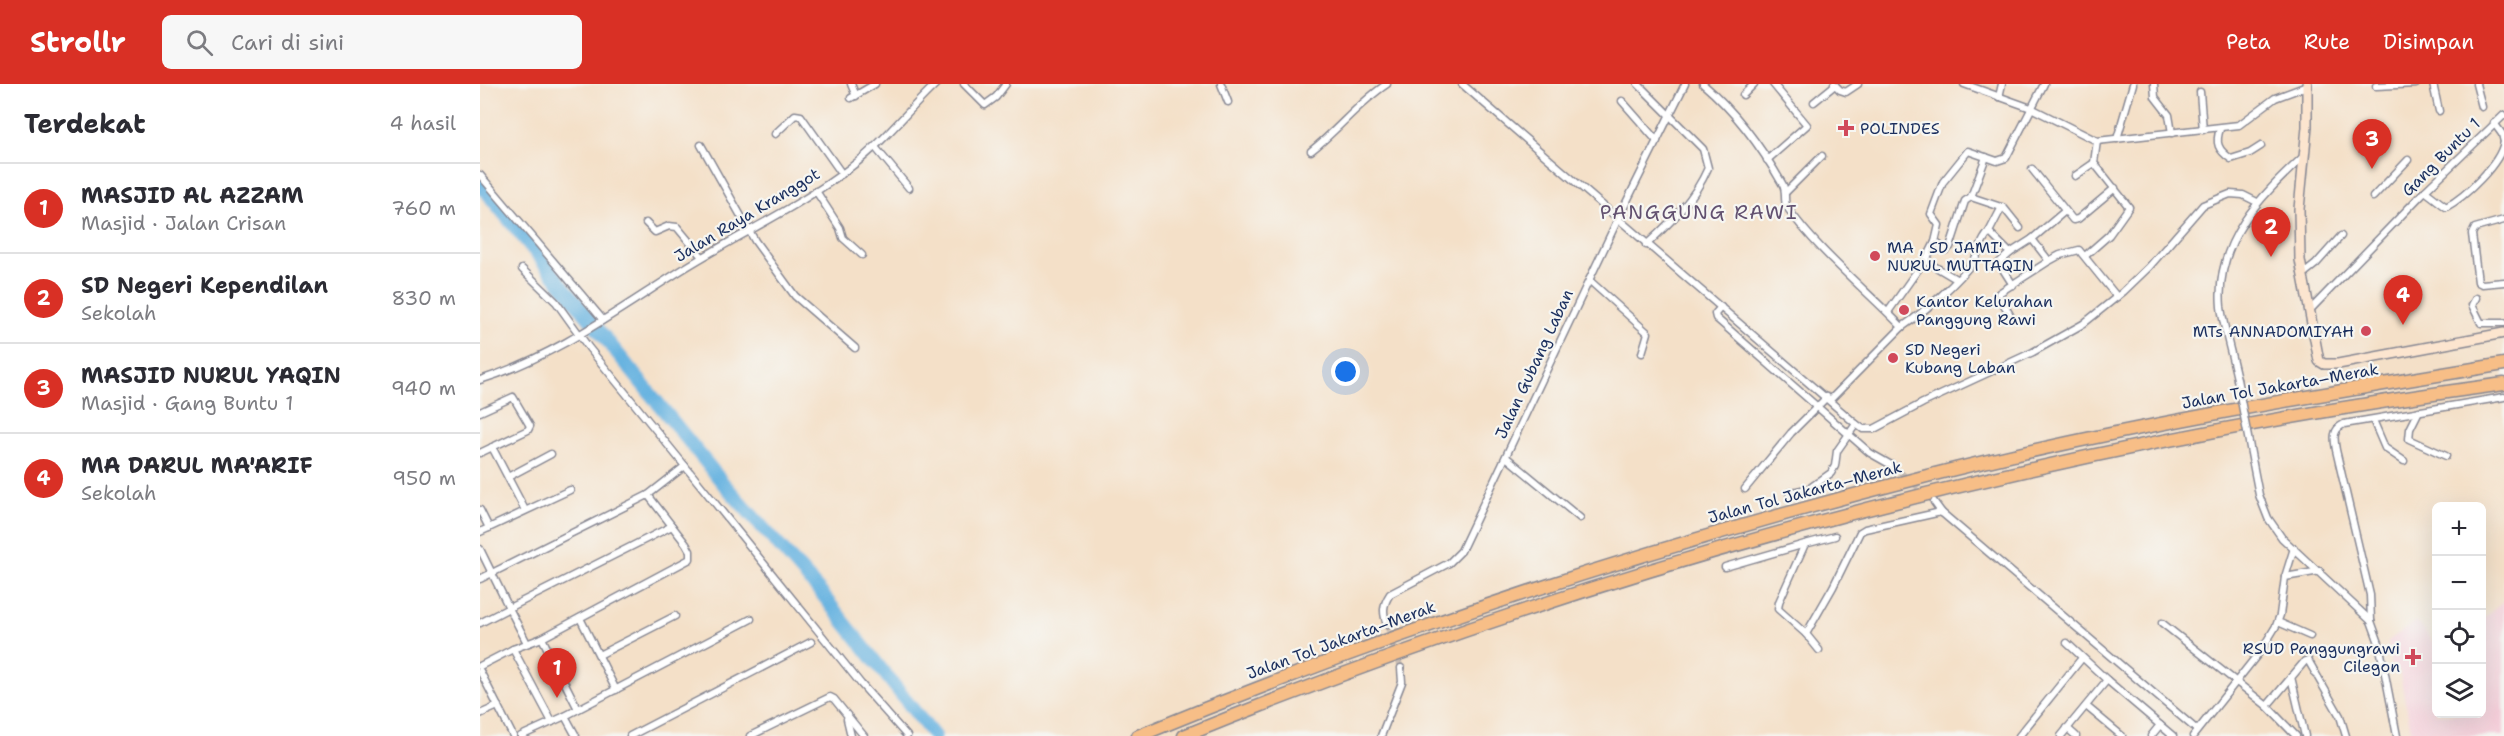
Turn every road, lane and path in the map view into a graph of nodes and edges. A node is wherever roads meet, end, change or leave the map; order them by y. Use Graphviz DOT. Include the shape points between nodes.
graph roads {
  1 [pos="851,84"];
  2 [pos="875,84"];
  3 [pos="936,84"];
  4 [pos="964,84"];
  5 [pos="1006,84"];
  6 [pos="1221,84"];
  7 [pos="1387,84"];
  8 [pos="1462,84"];
  9 [pos="1638,84"];
  10 [pos="1685,84"];
  11 [pos="1703,84"];
  12 [pos="1754,84"];
  13 [pos="1773,84"];
  14 [pos="1858,84"];
  15 [pos="1964,84"];
  16 [pos="2002,84"];
  17 [pos="2044,84"];
  18 [pos="2133,84"];
  19 [pos="2154,84"];
  20 [pos="2416,84"];
  21 [pos="2433,84"];
  22 [pos="2476,84"];
  23 [pos="1834,85"];
  24 [pos="2307,85"];
  25 [pos="2376,86"];
  26 [pos="2200,92"];
  27 [pos="1743,95"];
  28 [pos="1999,97"];
  29 [pos="1622,101"];
  30 [pos="1228,102"];
  31 [pos="1814,102"];
  32 [pos="2482,107"];
  33 [pos="2031,108"];
  34 [pos="2439,111"];
  35 [pos="2504,115"];
  36 [pos="1669,117"];
  37 [pos="2494,123"];
  38 [pos="2220,129"];
  39 [pos="2202,130"];
  40 [pos="2172,133"];
  41 [pos="775,134"];
  42 [pos="2117,139"];
  43 [pos="1657,141"];
  44 [pos="2097,141"];
  45 [pos="2504,142"];
  46 [pos="701,145"];
  47 [pos="2261,146"];
  48 [pos="875,147"];
  49 [pos="1311,151"];
  50 [pos="2304,155"];
  51 [pos="1822,156"];
  52 [pos="1986,157"];
  53 [pos="1767,160"];
  54 [pos="2408,160"];
  55 [pos="2094,163"];
  56 [pos="2032,169"];
  57 [pos="842,174"];
  58 [pos="480,175"];
  59 [pos="2075,176"];
  60 [pos="909,188"];
  61 [pos="2115,188"];
  62 [pos="1785,190"];
  63 [pos="816,191"];
  64 [pos="2425,191"];
  65 [pos="1971,197"];
  66 [pos="2373,197"];
  67 [pos="2257,202"];
  68 [pos="2002,207"];
  69 [pos="2065,211"];
  70 [pos="1618,219"];
  71 [pos="2504,220"];
  72 [pos="646,223"];
  73 [pos="2020,228"];
  74 [pos="750,231"];
  75 [pos="1989,232"];
  76 [pos="2341,236"];
  77 [pos="2032,239"];
  78 [pos="1935,242"];
  79 [pos="1646,244"];
  80 [pos="2010,253"];
  81 [pos="862,255"];
  82 [pos="2085,256"];
  83 [pos="702,257"];
  84 [pos="1924,260"];
  85 [pos="2049,261"];
  86 [pos="522,269"];
  87 [pos="2302,275"];
  88 [pos="1956,279"];
  89 [pos="1589,280"];
  90 [pos="2504,282"];
  91 [pos="2013,285"];
  92 [pos="2117,297"];
  93 [pos="2476,298"];
  94 [pos="1721,307"];
  95 [pos="2309,311"];
  96 [pos="1887,312"];
  97 [pos="2010,315"];
  98 [pos="601,321"];
  99 [pos="2504,323"];
  100 [pos="1902,327"];
  101 [pos="2504,333"];
  102 [pos="580,335"];
  103 [pos="855,348"];
  104 [pos="1642,354"];
  105 [pos="2504,364"];
  106 [pos="480,380"];
  107 [pos="2504,384"];
  108 [pos="2504,397"];
  109 [pos="1823,402"];
  110 [pos="2419,411"];
  111 [pos="480,412"];
  112 [pos="2373,420"];
  113 [pos="1852,430"];
  114 [pos="492,447"];
  115 [pos="480,453"];
  116 [pos="551,454"];
  117 [pos="2446,456"];
  118 [pos="1506,457"];
  119 [pos="2404,461"];
  120 [pos="685,466"];
  121 [pos="1893,466"];
  122 [pos="508,477"];
  123 [pos="1744,489"];
  124 [pos="570,490"];
  125 [pos="1788,493"];
  126 [pos="648,495"];
  127 [pos="1934,501"];
  128 [pos="480,510"];
  129 [pos="525,510"];
  130 [pos="1942,513"];
  131 [pos="1580,518"];
  132 [pos="672,526"];
  133 [pos="489,528"];
  134 [pos="480,532"];
  135 [pos="1835,536"];
  136 [pos="1805,544"];
  137 [pos="2294,548"];
  138 [pos="480,549"];
  139 [pos="1725,567"];
  140 [pos="2320,571"];
  141 [pos="492,573"];
  142 [pos="2285,577"];
  143 [pos="480,579"];
  144 [pos="509,608"];
  145 [pos="675,616"];
  146 [pos="580,618"];
  147 [pos="752,619"];
  148 [pos="2372,621"];
  149 [pos="2278,622"];
  150 [pos="480,623"];
  151 [pos="2162,623"];
  152 [pos="1387,625"];
  153 [pos="1806,634"];
  154 [pos="2310,636"];
  155 [pos="542,638"];
  156 [pos="812,642"];
  157 [pos="527,643"];
  158 [pos="2067,644"];
  159 [pos="513,649"];
  160 [pos="1819,650"];
  161 [pos="599,655"];
  162 [pos="2082,658"];
  163 [pos="480,668"];
  164 [pos="1401,668"];
  165 [pos="2291,677"];
  166 [pos="2107,681"];
  167 [pos="2237,681"];
  168 [pos="616,690"];
  169 [pos="498,706"];
  170 [pos="2086,706"];
  171 [pos="2267,706"];
  172 [pos="578,709"];
  173 [pos="480,714"];
  174 [pos="565,716"];
  175 [pos="846,716"];
  176 [pos="552,722"];
  177 [pos="2160,724"];
  178 [pos="2067,728"];
  179 [pos="2198,729"];
  180 [pos="513,736"];
  181 [pos="521,736"];
  182 [pos="576,736"];
  183 [pos="630,736"];
  184 [pos="750,736"];
  185 [pos="851,736"];
  186 [pos="864,736"];
  187 [pos="907,736"];
  188 [pos="1138,736"];
  189 [pos="1184,736"];
  190 [pos="1381,736"];
  191 [pos="2021,736"];
  192 [pos="2061,736"];
  193 [pos="2076,736"];
  194 [pos="2122,736"];
  195 [pos="2151,736"];
  196 [pos="2173,736"];
  197 [pos="2296,736"];
  198 [pos="2305,736"];
  199 [pos="2346,736"];
  200 [pos="2397,736"];
  1 -- 2 [label="street" via="854,97"];
  3 -- 48 [label="street, Jalan Raya Kranggot"];
  4 -- 5 [label="street" via="985,105"];
  6 -- 30 [label="street"];
  7 -- 49 [label="street" via="1367,97"];
  8 -- 70 [label="street"];
  9 -- 36 [label="street"];
  10 -- 36 [label="street, Jalan Gubang Laban"];
  11 -- 53 [label="street" via="1735,116"];
  12 -- 27 [label="street"];
  13 -- 53 [label="street" via="1807,125"];
  14 -- 23 [label="street" via="1846,92"];
  15 -- 28 [label="street"];
  16 -- 28 [label="street"];
  17 -- 33 [label="street"];
  18 -- 42 [label="street"];
  19 -- 40 [label="street" via="2155,97 2169,115"];
  20 -- 25 [label="street"];
  21 -- 34 [label="street"];
  22 -- 32 [label="street"];
  23 -- 31 [label="street"];
  24 -- 38 [label="street" via="2275,98 2244,123"];
  24 -- 50 [label="street"];
  26 -- 39 [label="street"];
  28 -- 33 [label="street"];
  29 -- 43 [label="street"];
  33 -- 44 [label="street"];
  33 -- 52 [label="street" via="2006,158 1997,161"];
  35 -- 37 [label="street, Gang Buntu 1"];
  36 -- 43 [label="street, Jalan Gubang Laban"];
  36 -- 79 [label="street" via="1703,149 1708,168 1673,221"];
  37 -- 45 [label="street"];
  37 -- 64 [label="street, Gang Buntu 1"];
  38 -- 39 [label="street"];
  38 -- 47 [label="street" via="2218,146 2231,159"];
  39 -- 40 [label="street"];
  40 -- 42 [label="street"];
  41 -- 57 [label="street" via="795,115 801,116"];
  42 -- 44 [label="street"];
  43 -- 70 [label="street, Jalan Gubang Laban"];
  44 -- 55 [label="street"];
  45 -- 64 [label="street" via="2495,163 2456,201 2446,207"];
  46 -- 74 [label="street"];
  48 -- 57 [label="street, Jalan Raya Kranggot"];
  48 -- 60 [label="street"];
  50 -- 67 [label="street"];
  50 -- 87 [label="street" via="2299,209"];
  51 -- 62 [label="street"];
  52 -- 65 [label="street"];
  52 -- 78 [label="street" via="1967,152 1943,182 1931,214 1939,225"];
  53 -- 62 [label="street"];
  54 -- 66 [label="street"];
  55 -- 59 [label="street"];
  55 -- 61 [label="street"];
  56 -- 69 [label="street"];
  57 -- 63 [label="street, Jalan Raya Kranggot"];
  58 -- 98 [label="street"];
  61 -- 69 [label="street" via="2075,220"];
  61 -- 82 [label="street" via="2129,207 2109,235"];
  62 -- 96 [label="street" via="1787,207"];
  63 -- 74 [label="street, Jalan Raya Kranggot"];
  63 -- 81 [label="street" via="843,238"];
  64 -- 95 [label="street, Gang Buntu 1"];
  65 -- 68 [label="street"];
  65 -- 78 [label="street" via="1965,201 1949,249"];
  67 -- 92 [label="street" via="2230,194 2203,205"];
  67 -- 137 [label="street, bridge" via="2240,226 2226,260 2221,307 2259,495 2268,518"];
  68 -- 73 [label="street"];
  68 -- 75 [label="street"];
  69 -- 77 [label="street"];
  70 -- 79 [label="street"];
  70 -- 89 [label="street, Jalan Gubang Laban"];
  71 -- 90 [label="street" via="2475,228 2472,234 2478,282"];
  72 -- 83 [label="street" via="655,232 677,227"];
  74 -- 83 [label="street, Jalan Raya Kranggot"];
  74 -- 103 [label="street" via="795,296"];
  75 -- 80 [label="street"];
  75 -- 88 [label="street" via="1974,260"];
  76 -- 87 [label="street"];
  77 -- 80 [label="street"];
  77 -- 85 [label="street"];
  78 -- 84 [label="street"];
  79 -- 94 [label="street"];
  80 -- 91 [label="street" via="1999,263"];
  82 -- 85 [label="street" via="2075,250"];
  82 -- 92 [label="street"];
  83 -- 98 [label="street, Jalan Raya Kranggot"];
  84 -- 88 [label="street"];
  84 -- 96 [label="street"];
  85 -- 91 [label="street"];
  86 -- 102 [label="street" via="549,294"];
  87 -- 95 [label="street"];
  88 -- 100 [label="street"];
  89 -- 104 [label="street" via="1648,333"];
  89 -- 118 [label="street, Jalan Gubang Laban"];
  91 -- 97 [label="street" via="1999,295"];
  92 -- 113 [label="street" via="2083,324 2033,352 1887,424"];
  93 -- 99 [label="street" via="2472,305 2481,323"];
  94 -- 109 [label="street"];
  94 -- 109 [label="street" via="1716,318"];
  95 -- 101 [label="street" via="2318,359 2324,364"];
  96 -- 100 [label="street"];
  98 -- 102 [label="street, Jalan Raya Kranggot"];
  100 -- 109 [label="street"];
  102 -- 106 [label="street, Jalan Raya Kranggot" via="514,369"];
  102 -- 120 [label="street"];
  105 -- 188 [label="highway, Jalan Tol Jakarta–Merak" via="2236,409 2087,439 1805,508 1612,564 1417,628"];
  107 -- 189 [label="highway, Jalan Tol Jakarta–Merak" via="2252,422 1944,489 1790,530 1561,598 1375,662"];
  108 -- 110 [label="street"];
  109 -- 113 [label="street"];
  109 -- 113 [label="street"];
  109 -- 123 [label="street"];
  110 -- 112 [label="street"];
  110 -- 117 [label="street" via="2409,439"];
  111 -- 114 [label="street" via="513,397 530,426"];
  112 -- 119 [label="street" via="2385,448"];
  112 -- 148 [label="street" via="2344,424 2338,427 2334,439 2370,595"];
  113 -- 121 [label="street" via="1878,459"];
  113 -- 125 [label="street" via="1831,473 1810,488"];
  114 -- 115 [label="street"];
  114 -- 122 [label="street"];
  116 -- 122 [label="street"];
  118 -- 131 [label="street"];
  118 -- 152 [label="street, Jalan Gubang Laban" via="1461,551 1449,563 1390,594 1384,603"];
  120 -- 126 [label="street"];
  120 -- 187 [label="street"];
  122 -- 129 [label="street"];
  124 -- 129 [label="street"];
  126 -- 132 [label="street"];
  126 -- 141 [label="street"];
  127 -- 130 [label="street"];
  128 -- 133 [label="street"];
  129 -- 133 [label="street"];
  130 -- 153 [label="street" via="1862,530"];
  130 -- 179 [label="street"];
  132 -- 144 [label="street"];
  132 -- 146 [label="street" via="686,544 690,560"];
  133 -- 134 [label="street"];
  135 -- 136 [label="street"];
  136 -- 139 [label="street"];
  136 -- 153 [label="street" via="1778,608"];
  137 -- 140 [label="street"];
  137 -- 142 [label="street"];
  138 -- 141 [label="street"];
  140 -- 142 [label="street"];
  140 -- 148 [label="street"];
  141 -- 143 [label="street"];
  141 -- 144 [label="street"];
  142 -- 149 [label="street"];
  144 -- 150 [label="street"];
  144 -- 157 [label="street"];
  145 -- 161 [label="street"];
  146 -- 155 [label="street"];
  146 -- 161 [label="street"];
  147 -- 168 [label="street"];
  148 -- 200 [label="street"];
  149 -- 154 [label="street"];
  149 -- 167 [label="street"];
  151 -- 167 [label="street"];
  153 -- 160 [label="street"];
  155 -- 157 [label="street"];
  155 -- 172 [label="street"];
  156 -- 183 [label="street"];
  157 -- 159 [label="street"];
  158 -- 162 [label="street"];
  159 -- 163 [label="street"];
  159 -- 176 [label="street"];
  161 -- 168 [label="street"];
  162 -- 166 [label="street"];
  162 -- 191 [label="street"];
  163 -- 169 [label="street"];
  164 -- 190 [label="street" via="1402,682"];
  165 -- 171 [label="street"];
  165 -- 198 [label="street"];
  165 -- 199 [label="street" via="2305,661 2310,662 2340,716"];
  166 -- 170 [label="street"];
  166 -- 177 [label="street"];
  167 -- 171 [label="street"];
  167 -- 179 [label="street"];
  168 -- 172 [label="street"];
  169 -- 173 [label="street"];
  169 -- 180 [label="street"];
  170 -- 178 [label="street"];
  170 -- 194 [label="street"];
  171 -- 197 [label="street"];
  172 -- 174 [label="street"];
  174 -- 176 [label="street"];
  174 -- 182 [label="street"];
  175 -- 184 [label="street" via="834,699 825,697"];
  175 -- 185 [label="street"];
  175 -- 186 [label="street"];
  176 -- 181 [label="street"];
  177 -- 195 [label="street"];
  177 -- 196 [label="street"];
  178 -- 192 [label="street"];
  178 -- 193 [label="street"];
}
